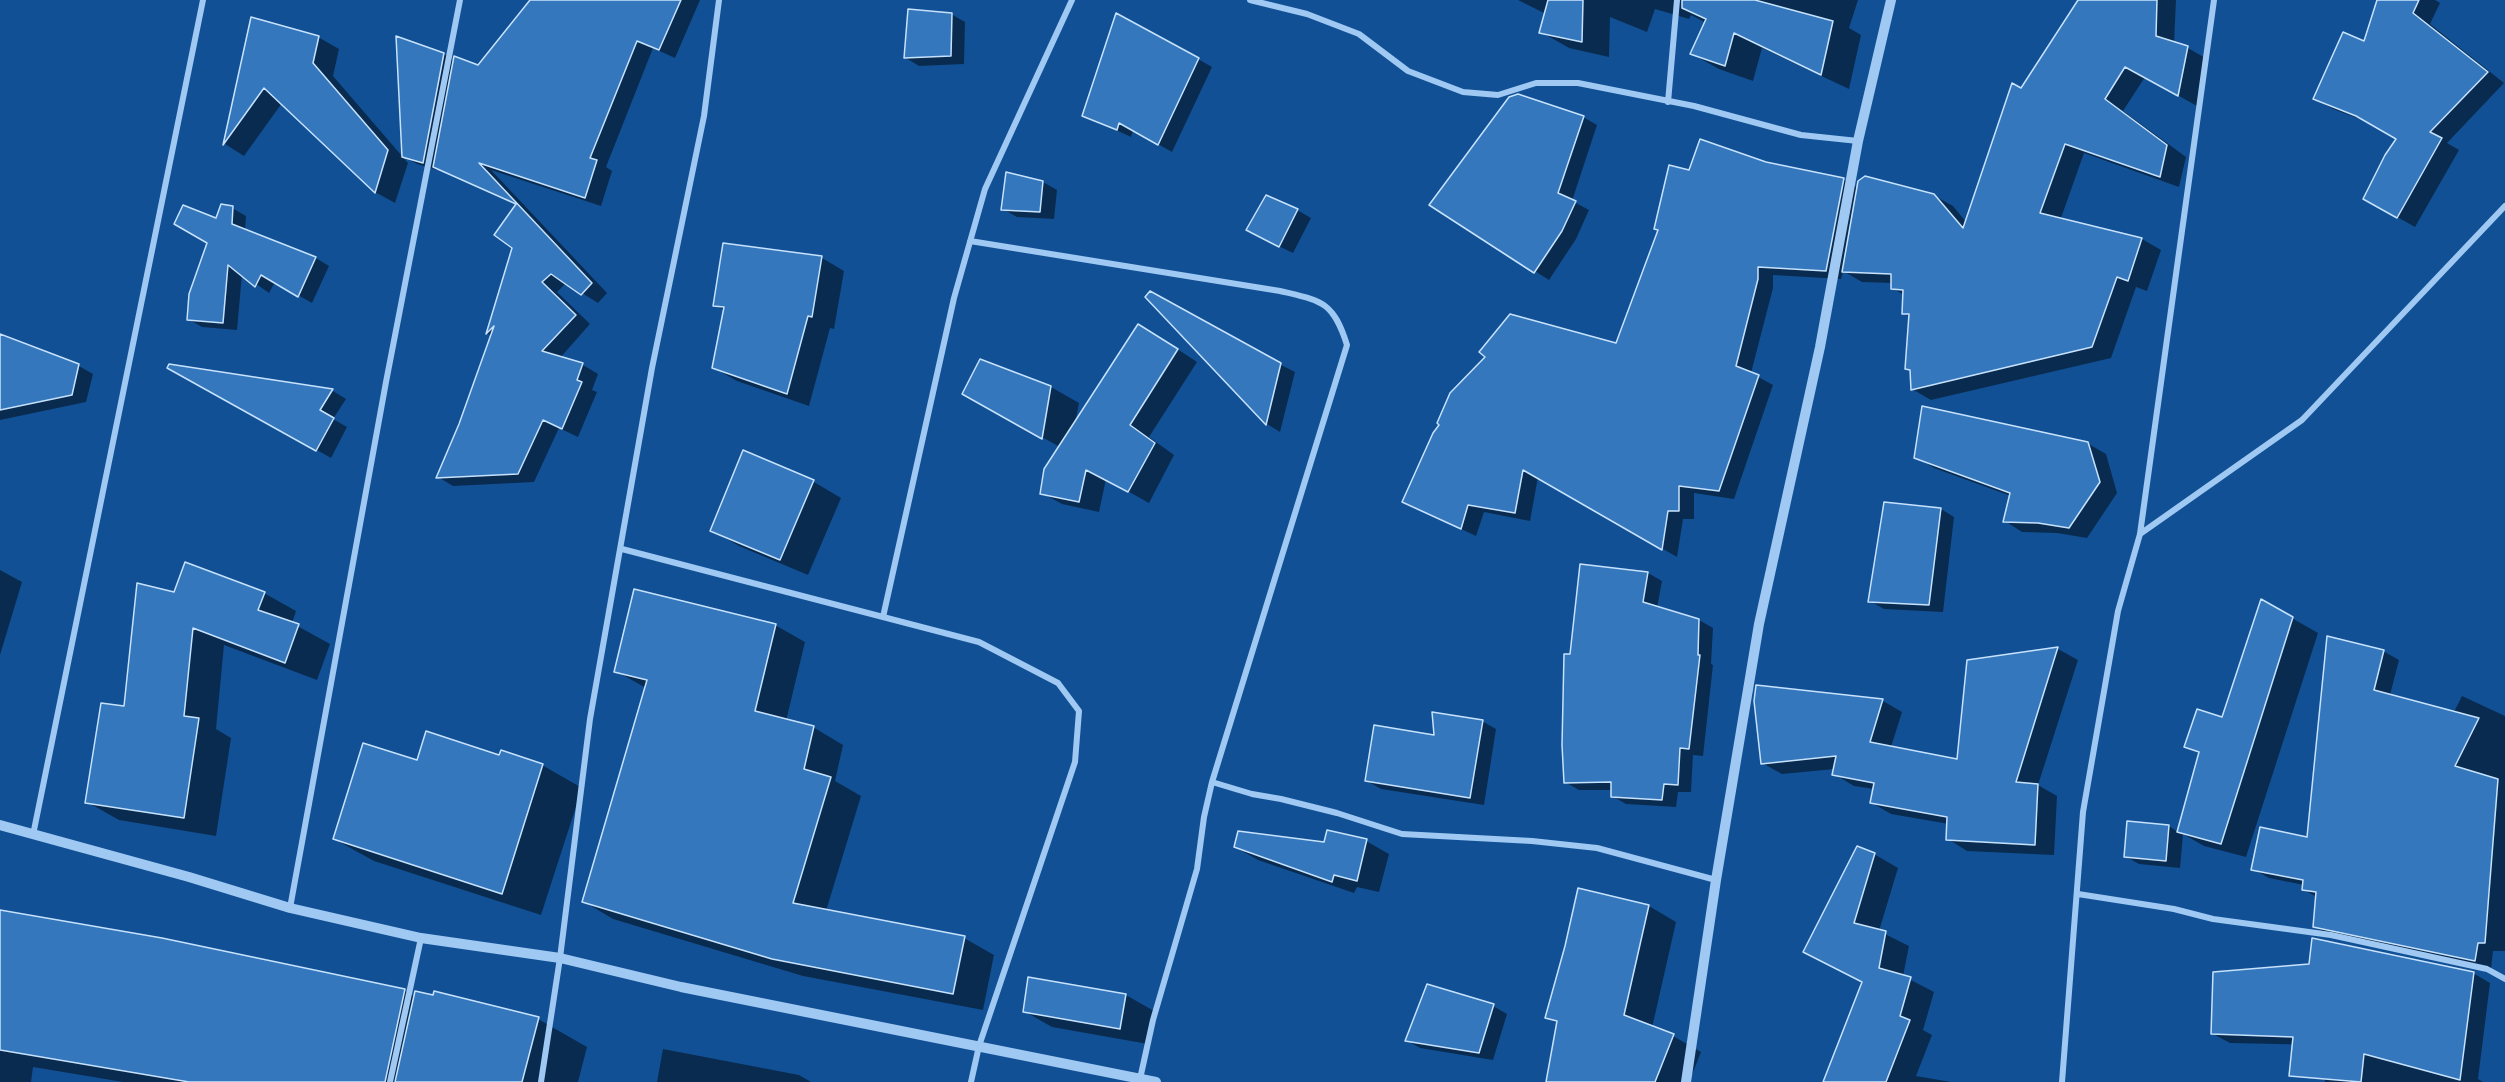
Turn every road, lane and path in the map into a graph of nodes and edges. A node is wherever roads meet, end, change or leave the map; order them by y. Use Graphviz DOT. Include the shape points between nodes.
graph roads {
  1 [pos="202,0"];
  2 [pos="460,0"];
  3 [pos="719,0"];
  4 [pos="1072,0"];
  5 [pos="1250,0"];
  6 [pos="1677,0"];
  7 [pos="1891,0"];
  8 [pos="2214,0"];
  9 [pos="1668,102"];
  10 [pos="1858,141"];
  11 [pos="2505,206"];
  12 [pos="970,242"];
  13 [pos="2140,534"];
  14 [pos="622,549"];
  15 [pos="883,617"];
  16 [pos="1212,782"];
  17 [pos="0,825"];
  18 [pos="33,835"];
  19 [pos="1716,880"];
  20 [pos="2078,894"];
  21 [pos="290,908"];
  22 [pos="421,938"];
  23 [pos="560,958"];
  24 [pos="2505,979"];
  25 [pos="979,1046"];
  26 [pos="1140,1079"];
  27 [pos="390,1082"];
  28 [pos="541,1082"];
  29 [pos="971,1082"];
  30 [pos="1156,1082"];
  31 [pos="1686,1082"];
  32 [pos="2062,1082"];
  1 -- 18 [label="street"];
  2 -- 21 [label="street"];
  3 -- 14 [label="street" via="704,116 652,369"];
  4 -- 12 [label="street" via="985,189"];
  5 -- 9 [label="street" via="1307,14 1359,34 1408,71 1463,92 1498,95 1536,83 1578,83"];
  6 -- 9 [label="street"];
  7 -- 10 [label="street"];
  8 -- 13 [label="street"];
  9 -- 10 [label="street" via="1802,135"];
  10 -- 19 [label="street" via="1820,347 1759,624"];
  11 -- 13 [label="street" via="2302,420"];
  12 -- 15 [label="street"];
  12 -- 16 [label="street" via="1280,291 1316,299 1338,318 1347,345"];
  13 -- 20 [label="street" via="2118,611 2083,812"];
  14 -- 15 [label="street"];
  14 -- 23 [label="street" via="590,719"];
  15 -- 25 [label="street" via="979,642 1058,683 1079,711 1075,762"];
  16 -- 19 [label="street" via="1328,810 1402,834 1597,848"];
  16 -- 26 [label="street" via="1197,869"];
  17 -- 18 [label="street"];
  18 -- 21 [label="street"];
  19 -- 31 [label="street"];
  20 -- 24 [label="street" via="2213,919 2331,935 2487,969"];
  20 -- 32 [label="street"];
  21 -- 22 [label="street"];
  22 -- 23 [label="street"];
  22 -- 27 [label="street"];
  23 -- 25 [label="street" via="681,987"];
  23 -- 28 [label="street"];
  25 -- 26 [label="street"];
  25 -- 29 [label="street"];
  26 -- 30 [label="street"];
}
